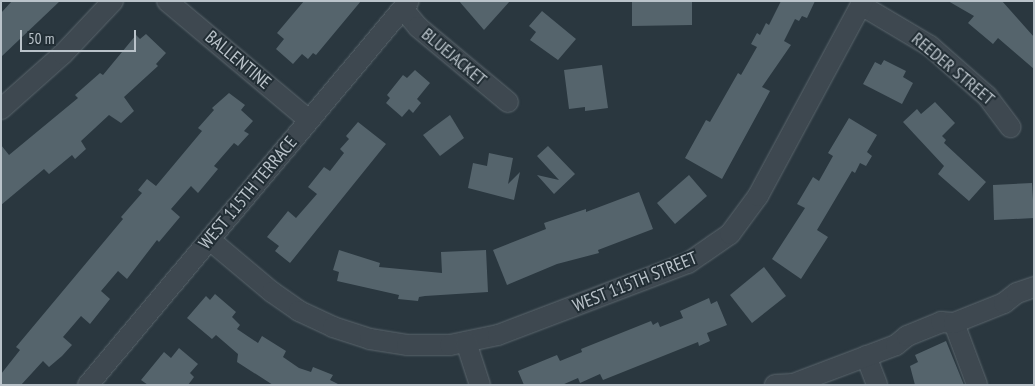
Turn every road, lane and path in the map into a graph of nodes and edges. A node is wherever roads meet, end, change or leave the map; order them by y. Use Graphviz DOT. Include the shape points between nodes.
graph roads {
  1 [pos="113,1"];
  2 [pos="167,1"];
  3 [pos="862,3"];
  4 [pos="406,5"];
  5 [pos="508,102"];
  6 [pos="1,109"];
  7 [pos="309,120"];
  8 [pos="1010,127"];
  9 [pos="210,240"];
  10 [pos="1034,287"];
  11 [pos="954,324"];
  12 [pos="466,342"];
  13 [pos="866,356"];
  14 [pos="93,383"];
  15 [pos="480,385"];
  16 [pos="775,385"];
  17 [pos="877,385"];
  18 [pos="977,385"];
  1 -- 6 [label="street" via="63,54"];
  2 -- 7 [label="street, BALLENTINE"];
  3 -- 8 [label="street, REEDER STREET" via="930,46 987,96"];
  3 -- 12 [label="street, WEST 115TH STREET" via="758,196 730,234 688,263 498,335"];
  4 -- 5 [label="street, BLUEJACKET" via="418,26"];
  4 -- 7 [label="street, WEST 115TH TERRACE"];
  7 -- 9 [label="street, WEST 115TH TERRACE"];
  9 -- 12 [label="street, WEST 115TH STREET" via="272,292 300,311 333,327 370,339 407,345"];
  9 -- 14 [label="street, WEST 115TH TERRACE"];
  10 -- 11 [label="street" via="1017,293 1004,304"];
  11 -- 13 [label="street" via="942,322"];
  11 -- 18 [label="street"];
  12 -- 15 [label="street"];
  13 -- 16 [label="street" via="793,384"];
  13 -- 17 [label="street"];
}
